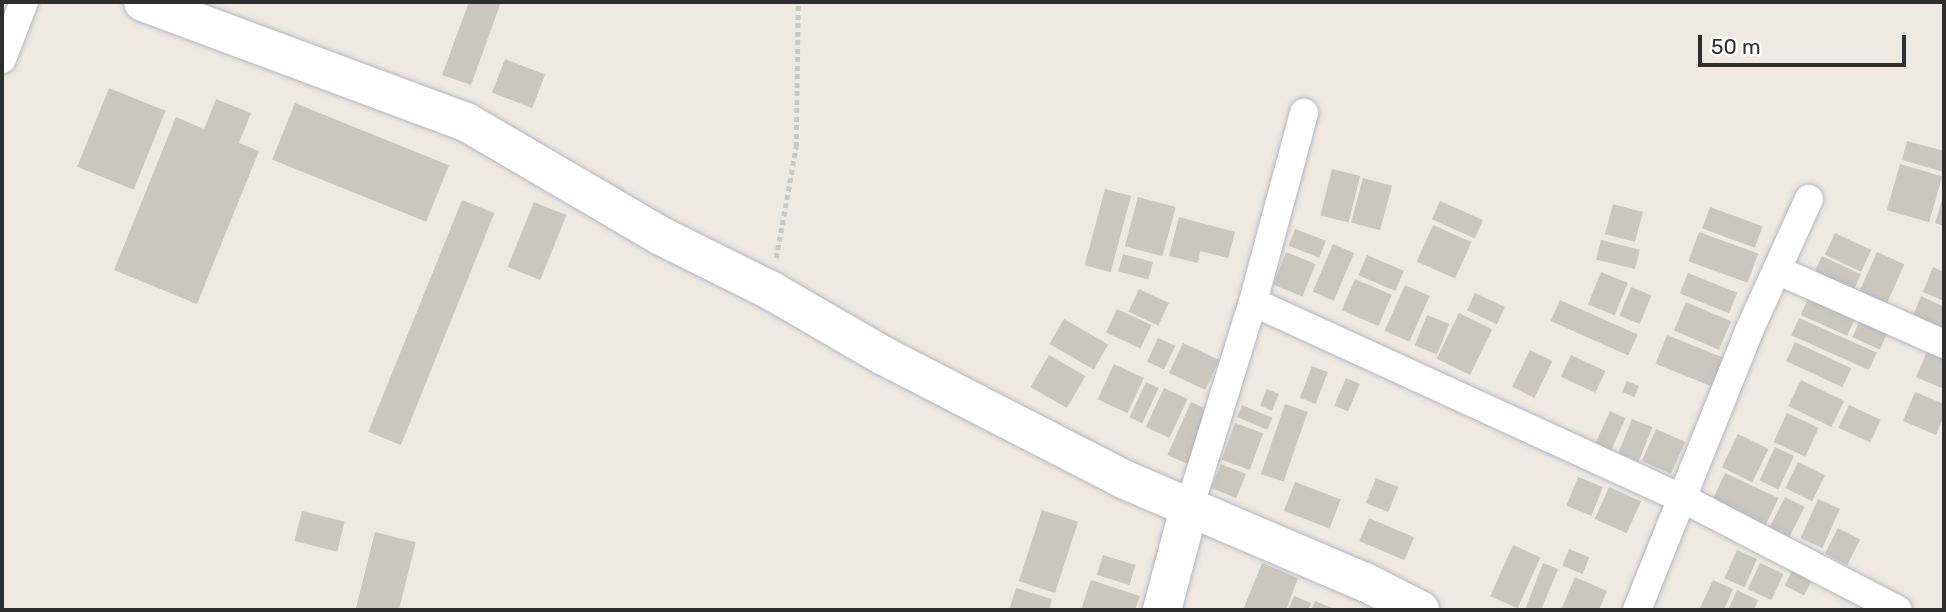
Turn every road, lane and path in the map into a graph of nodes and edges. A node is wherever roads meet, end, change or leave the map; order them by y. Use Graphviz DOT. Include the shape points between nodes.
graph roads {
  1 [pos="24,2"];
  2 [pos="143,2"];
  3 [pos="798,2"];
  4 [pos="2,59"];
  5 [pos="1304,113"];
  6 [pos="1810,198"];
  7 [pos="1777,271"];
  8 [pos="770,289"];
  9 [pos="1253,302"];
  10 [pos="1944,344"];
  11 [pos="1682,498"];
  12 [pos="1190,505"];
  13 [pos="1162,610"];
  14 [pos="1420,610"];
  15 [pos="1637,610"];
  16 [pos="1898,610"];
  1 -- 4 [label="street"];
  2 -- 8 [label="main road" via="466,122 661,236"];
  3 -- 8 [label="path" via="796,147"];
  5 -- 9 [label="street"];
  6 -- 7 [label="street"];
  7 -- 10 [label="street"];
  7 -- 11 [label="street"];
  8 -- 12 [label="main road" via="896,362 1123,479"];
  9 -- 11 [label="street"];
  9 -- 12 [label="street"];
  11 -- 15 [label="street"];
  11 -- 16 [label="street"];
  12 -- 13 [label="main road"];
  12 -- 14 [label="main road"];
}
